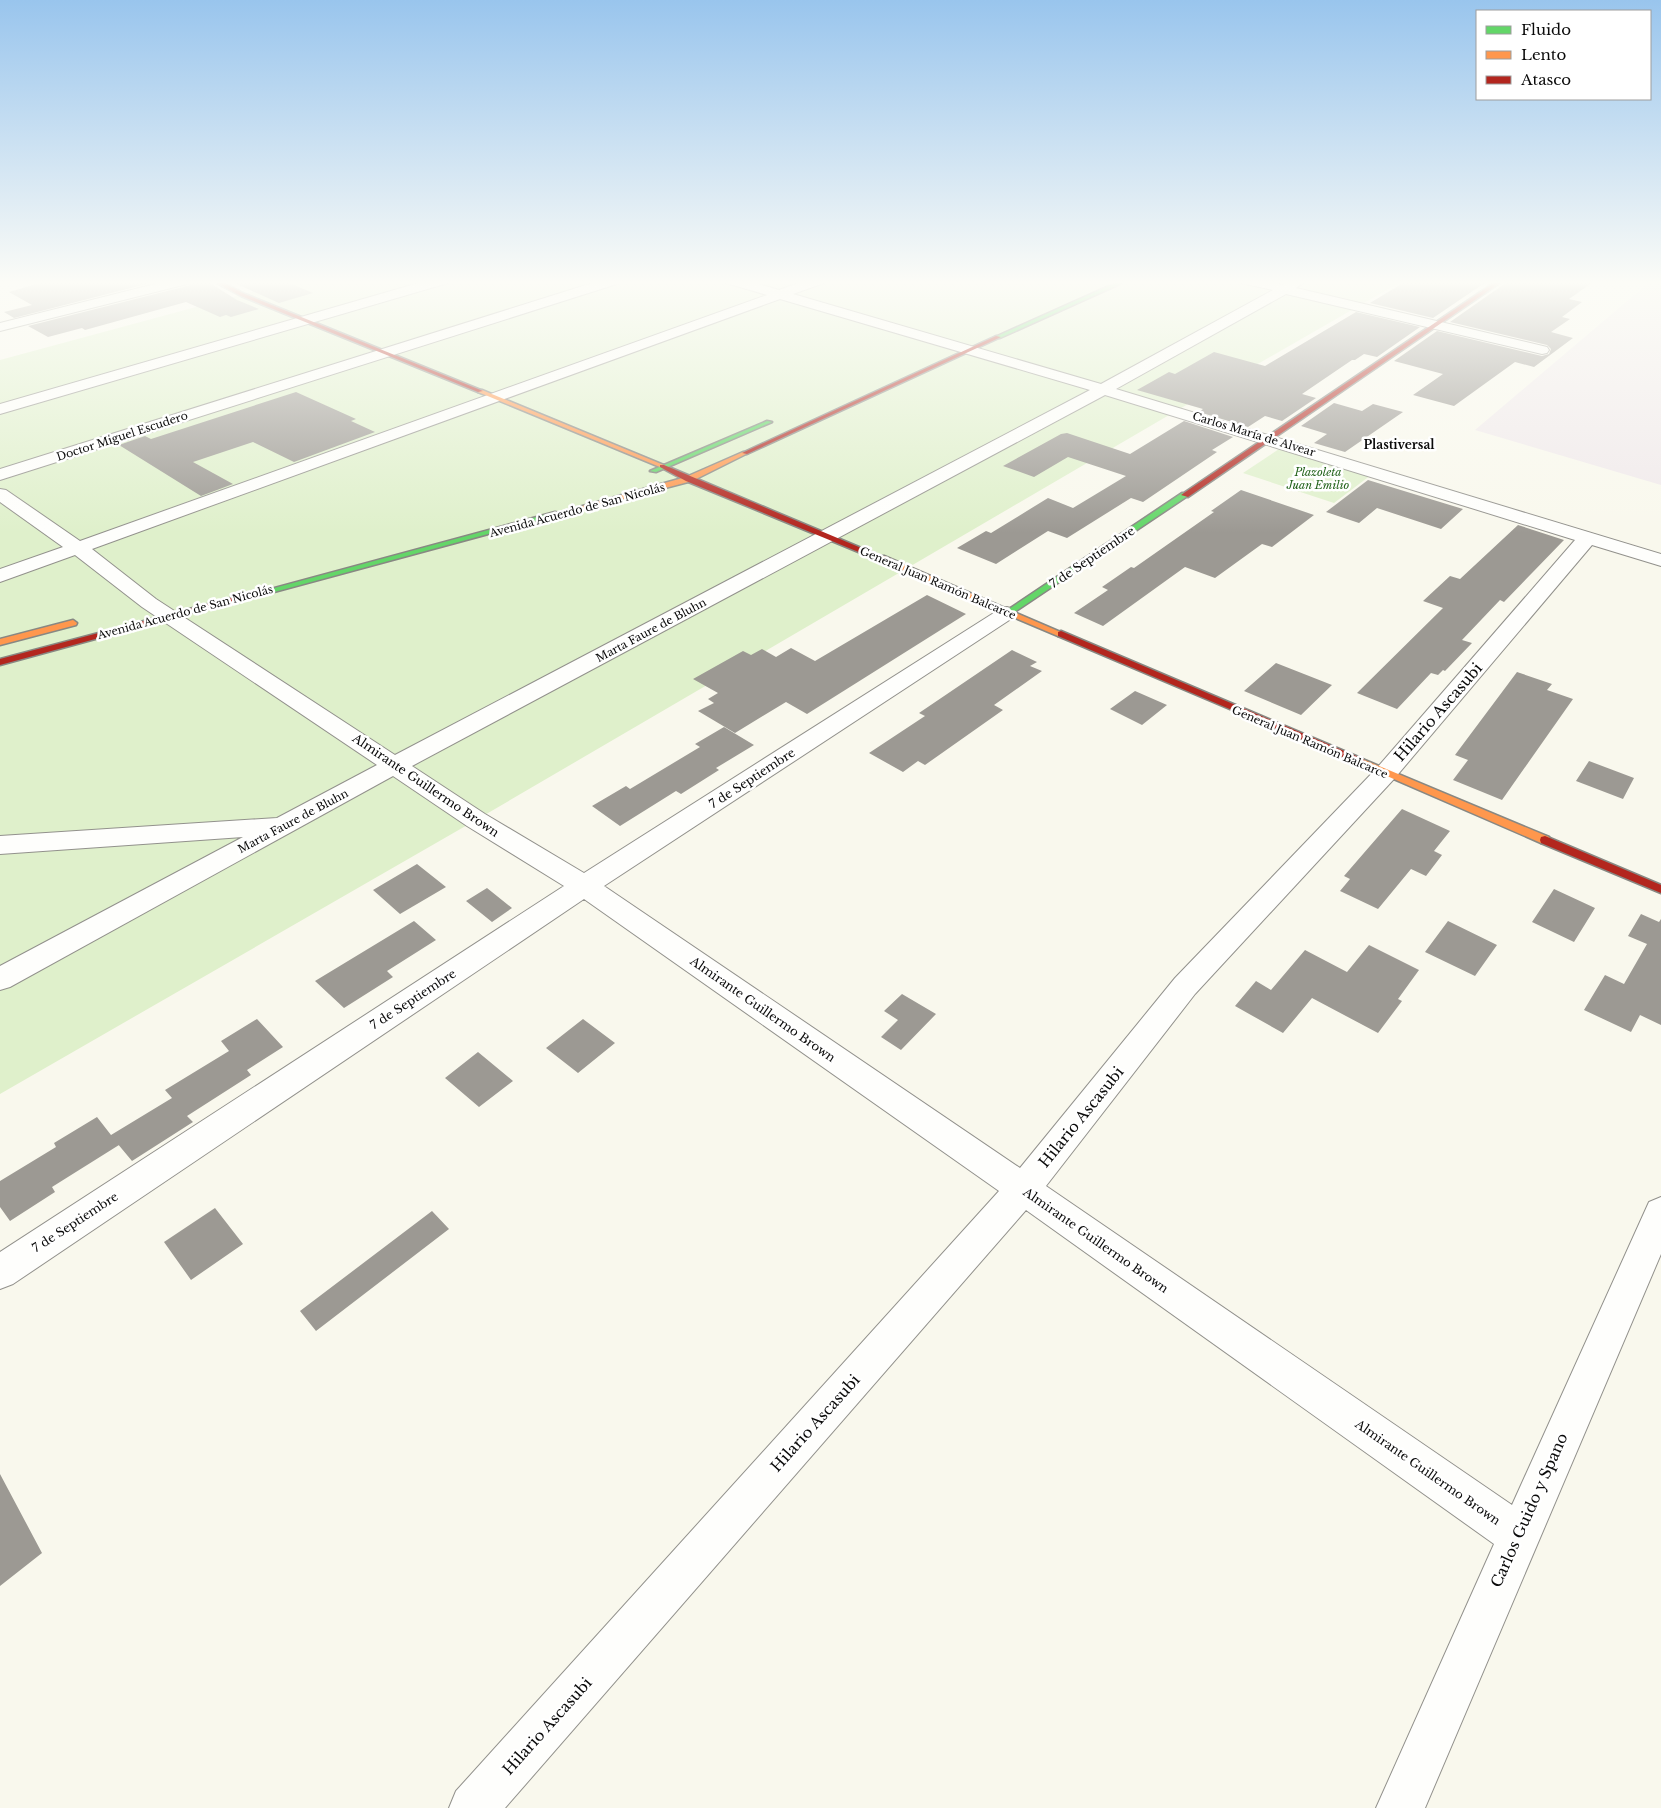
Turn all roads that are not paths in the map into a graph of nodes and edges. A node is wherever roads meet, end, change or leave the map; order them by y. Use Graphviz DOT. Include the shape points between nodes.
graph roads {
  1 [pos="156,364"];
  2 [pos="346,364"];
  3 [pos="414,364"];
  4 [pos="589,364"];
  5 [pos="922,364"];
  6 [pos="1029,364"];
  7 [pos="1150,364"];
  8 [pos="1378,364"];
  9 [pos="1104,390"];
  10 [pos="494,399"];
  11 [pos="0,409"];
  12 [pos="783,416"];
  13 [pos="1269,439"];
  14 [pos="665,468"];
  15 [pos="646,474"];
  16 [pos="0,475"];
  17 [pos="689,479"];
  18 [pos="0,494"];
  19 [pos="829,536"];
  20 [pos="1588,537"];
  21 [pos="78,548"];
  22 [pos="1661,560"];
  23 [pos="0,576"];
  24 [pos="155,606"];
  25 [pos="1008,613"];
  26 [pos="84,620"];
  27 [pos="0,642"];
  28 [pos="0,662"];
  29 [pos="396,765"];
  30 [pos="1385,774"];
  31 [pos="285,825"];
  32 [pos="0,845"];
  33 [pos="584,886"];
  34 [pos="1661,889"];
  35 [pos="0,979"];
  36 [pos="1023,1189"];
  37 [pos="1661,1213"];
  38 [pos="0,1272"];
  39 [pos="1518,1535"];
  40 [pos="473,1808"];
  41 [pos="1400,1808"];
  1 -- 11 [label="street"];
  2 -- 16 [label="street, Doctor Miguel Escudero"];
  3 -- 10 [label="street, General Juan Ramón Balcarce"];
  4 -- 10 [label="street"];
  5 -- 17 [label="street, Avenida Acuerdo de San Nicolás"];
  6 -- 9 [label="street, Carlos María de Alvear"];
  7 -- 9 [label="street, Marta Faure de Bluhn"];
  8 -- 13 [label="street, 7 de Septiembre"];
  9 -- 13 [label="street, Carlos María de Alvear"];
  9 -- 19 [label="street, Marta Faure de Bluhn"];
  10 -- 14 [label="street, General Juan Ramón Balcarce"];
  10 -- 21 [label="street"];
  12 -- 14 [label="street, Avenida Acuerdo de San Nicolás"];
  13 -- 20 [label="street, Carlos María de Alvear"];
  13 -- 25 [label="street, 7 de Septiembre"];
  14 -- 15 [label="street, Avenida Acuerdo de San Nicolás"];
  14 -- 17 [label="street, General Juan Ramón Balcarce"];
  17 -- 19 [label="street, General Juan Ramón Balcarce"];
  17 -- 24 [label="street, Avenida Acuerdo de San Nicolás"];
  18 -- 21 [label="street, Almirante Guillermo Brown"];
  19 -- 25 [label="street, General Juan Ramón Balcarce"];
  19 -- 29 [label="street, Marta Faure de Bluhn"];
  20 -- 22 [label="street, Carlos María de Alvear"];
  20 -- 30 [label="street, Hilario Ascasubi"];
  21 -- 23 [label="street"];
  21 -- 24 [label="street, Almirante Guillermo Brown"];
  24 -- 28 [label="street, Avenida Acuerdo de San Nicolás"];
  24 -- 29 [label="street, Almirante Guillermo Brown"];
  25 -- 30 [label="street, General Juan Ramón Balcarce"];
  25 -- 33 [label="street, 7 de Septiembre"];
  26 -- 27 [label="street, Avenida Acuerdo de San Nicolás"];
  29 -- 31 [label="street, Marta Faure de Bluhn"];
  29 -- 33 [label="street, Almirante Guillermo Brown" via="476,820"];
  30 -- 34 [label="street, General Juan Ramón Balcarce"];
  30 -- 36 [label="street, Hilario Ascasubi" via="1185,986"];
  31 -- 32 [label="street"];
  31 -- 35 [label="street, Marta Faure de Bluhn"];
  33 -- 36 [label="street, Almirante Guillermo Brown"];
  33 -- 38 [label="street, 7 de Septiembre"];
  36 -- 39 [label="street, Almirante Guillermo Brown"];
  36 -- 40 [label="street, Hilario Ascasubi"];
  37 -- 39 [label="street, Carlos Guido y Spano"];
  39 -- 41 [label="street, Carlos Guido y Spano"];
}
